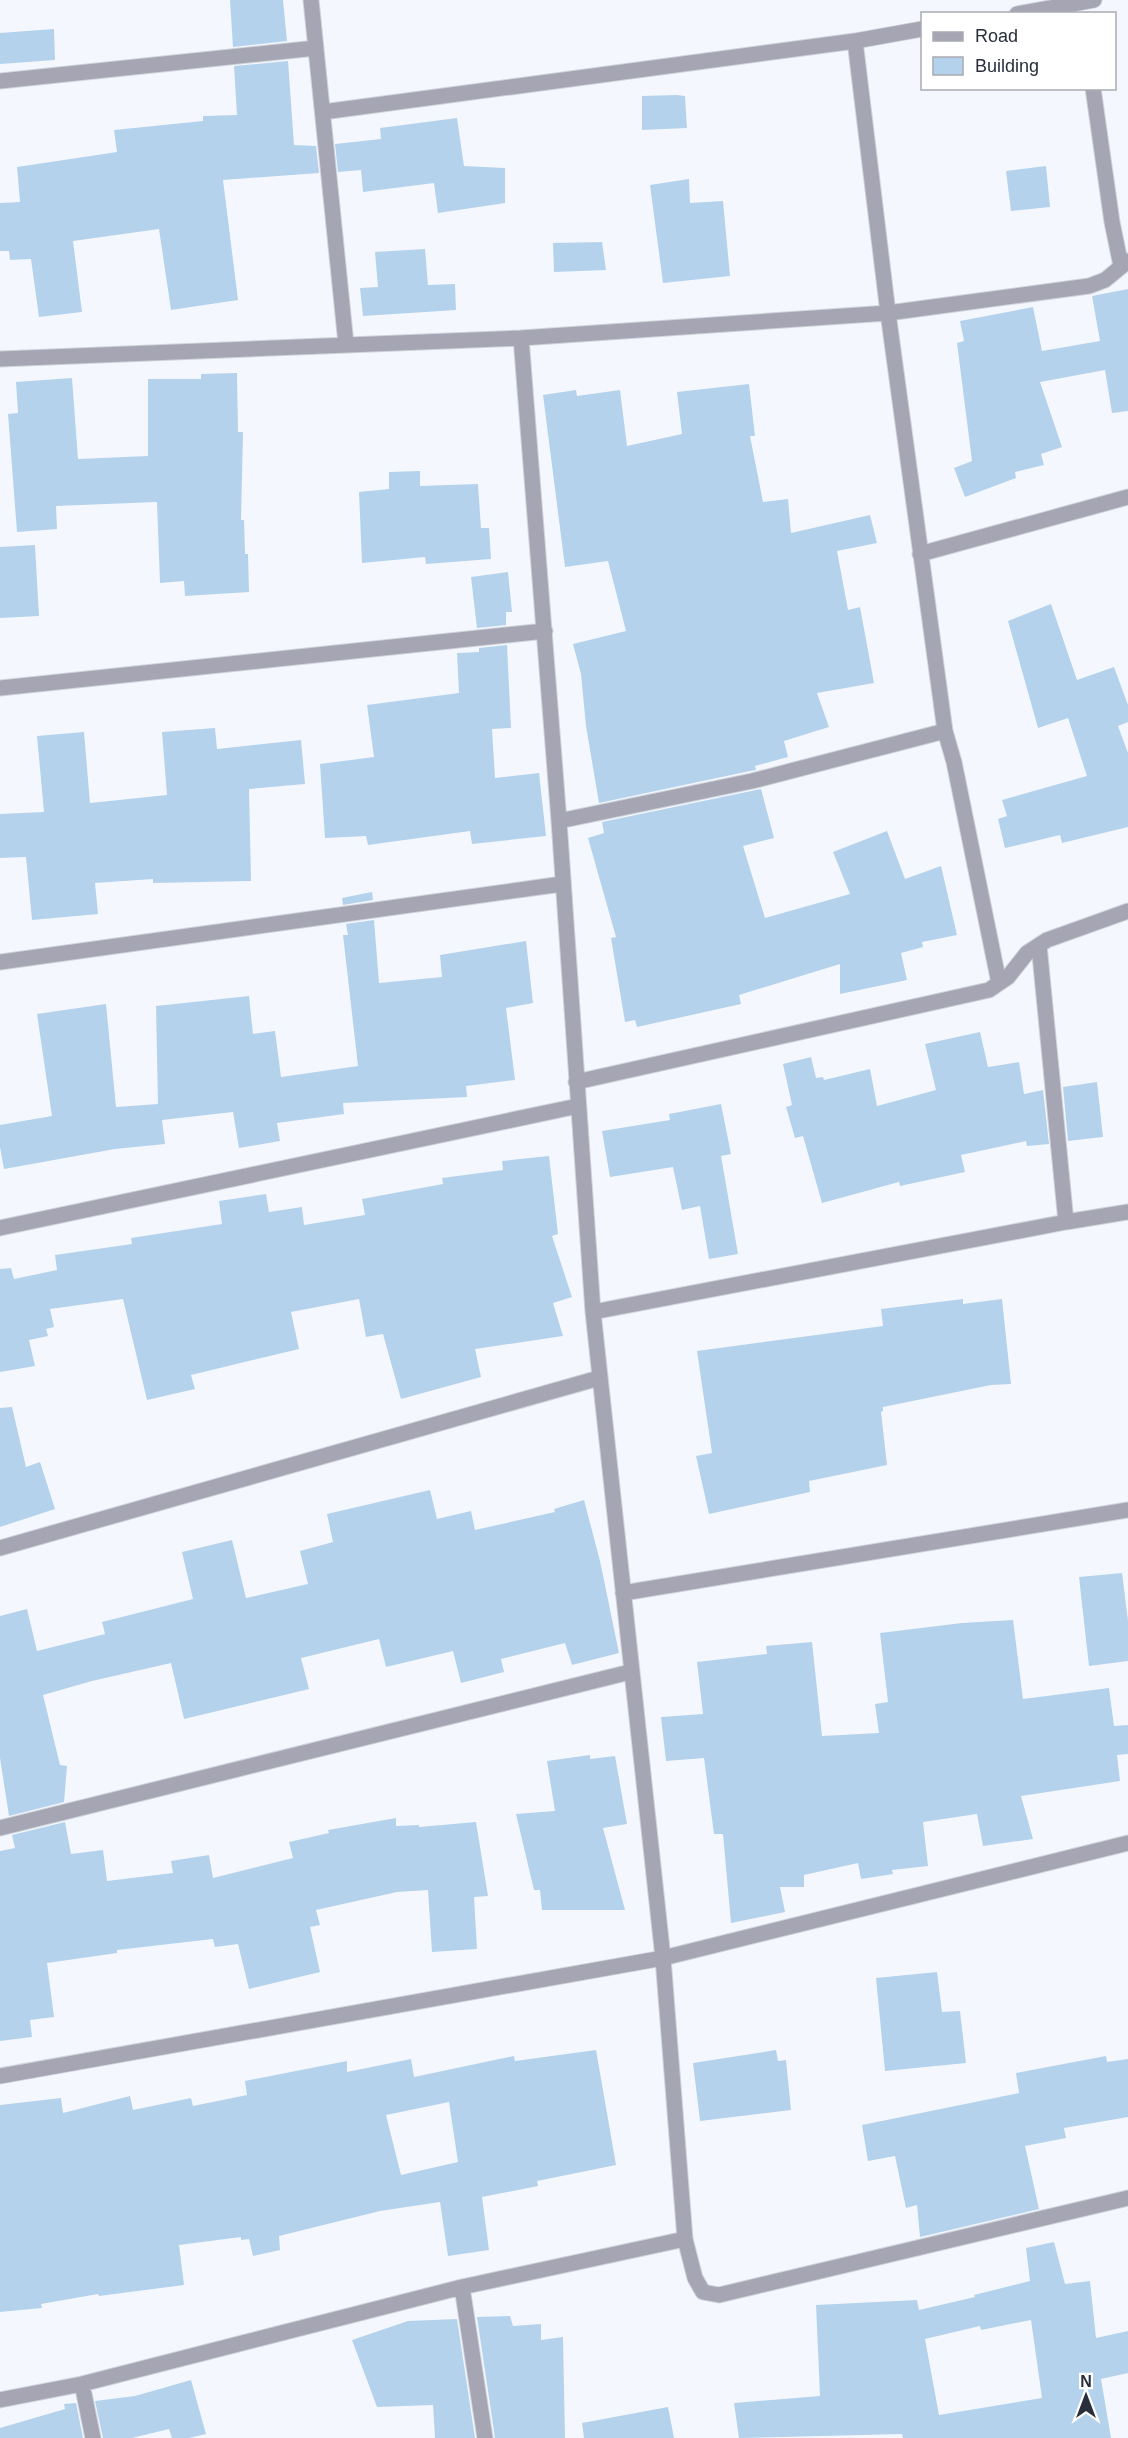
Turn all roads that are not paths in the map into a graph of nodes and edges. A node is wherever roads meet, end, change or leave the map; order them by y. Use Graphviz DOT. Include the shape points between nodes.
graph roads {
  1 [pos="311,0"];
  2 [pos="1084,4"];
  3 [pos="1030,12"];
  4 [pos="921,29"];
  5 [pos="855,41"];
  6 [pos="316,48"];
  7 [pos="0,81"];
  8 [pos="1093,90"];
  9 [pos="323,112"];
  10 [pos="1125,264"];
  11 [pos="888,314"];
  12 [pos="521,338"];
  13 [pos="346,344"];
  14 [pos="0,359"];
  15 [pos="1128,497"];
  16 [pos="920,554"];
  17 [pos="545,632"];
  18 [pos="0,688"];
  19 [pos="945,732"];
  20 [pos="559,821"];
  21 [pos="562,884"];
  22 [pos="1128,911"];
  23 [pos="1039,945"];
  24 [pos="0,962"];
  25 [pos="999,983"];
  26 [pos="576,1082"];
  27 [pos="578,1106"];
  28 [pos="1128,1212"];
  29 [pos="1066,1222"];
  30 [pos="0,1228"];
  31 [pos="592,1312"];
  32 [pos="599,1378"];
  33 [pos="1128,1510"];
  34 [pos="0,1548"];
  35 [pos="623,1593"];
  36 [pos="630,1672"];
  37 [pos="0,1828"];
  38 [pos="1128,1843"];
  39 [pos="663,1958"];
  40 [pos="0,2076"];
  41 [pos="1128,2198"];
  42 [pos="685,2239"];
  43 [pos="462,2287"];
  44 [pos="82,2384"];
  45 [pos="0,2400"];
  46 [pos="93,2438"];
  47 [pos="485,2438"];
  1 -- 6 [label="street"];
  2 -- 3 [label="street"];
  4 -- 5 [label="street"];
  5 -- 9 [label="street"];
  5 -- 11 [label="street"];
  6 -- 7 [label="street"];
  6 -- 9 [label="street"];
  8 -- 10 [label="street" via="1112,222"];
  9 -- 13 [label="street"];
  10 -- 11 [label="street" via="1105,280 1089,286"];
  11 -- 12 [label="street"];
  11 -- 16 [label="street"];
  12 -- 13 [label="street"];
  12 -- 17 [label="street"];
  13 -- 14 [label="street"];
  15 -- 16 [label="street"];
  16 -- 19 [label="street"];
  17 -- 18 [label="street"];
  17 -- 20 [label="street"];
  19 -- 20 [label="street" via="752,781"];
  19 -- 25 [label="street"];
  20 -- 21 [label="street"];
  21 -- 24 [label="street"];
  21 -- 26 [label="street"];
  22 -- 23 [label="street"];
  23 -- 25 [label="street"];
  23 -- 29 [label="street"];
  25 -- 26 [label="street" via="989,990"];
  26 -- 27 [label="street"];
  27 -- 30 [label="street"];
  27 -- 31 [label="street"];
  28 -- 29 [label="street"];
  29 -- 31 [label="street"];
  31 -- 32 [label="street"];
  32 -- 34 [label="street"];
  32 -- 35 [label="street"];
  33 -- 35 [label="street"];
  35 -- 36 [label="street"];
  36 -- 37 [label="street"];
  36 -- 39 [label="street"];
  38 -- 39 [label="street"];
  39 -- 40 [label="street"];
  39 -- 42 [label="street"];
  41 -- 42 [label="street" via="719,2295 703,2292 695,2278"];
  42 -- 43 [label="street"];
  43 -- 44 [label="street"];
  43 -- 47 [label="street"];
  44 -- 45 [label="street"];
  44 -- 46 [label="street"];
}
